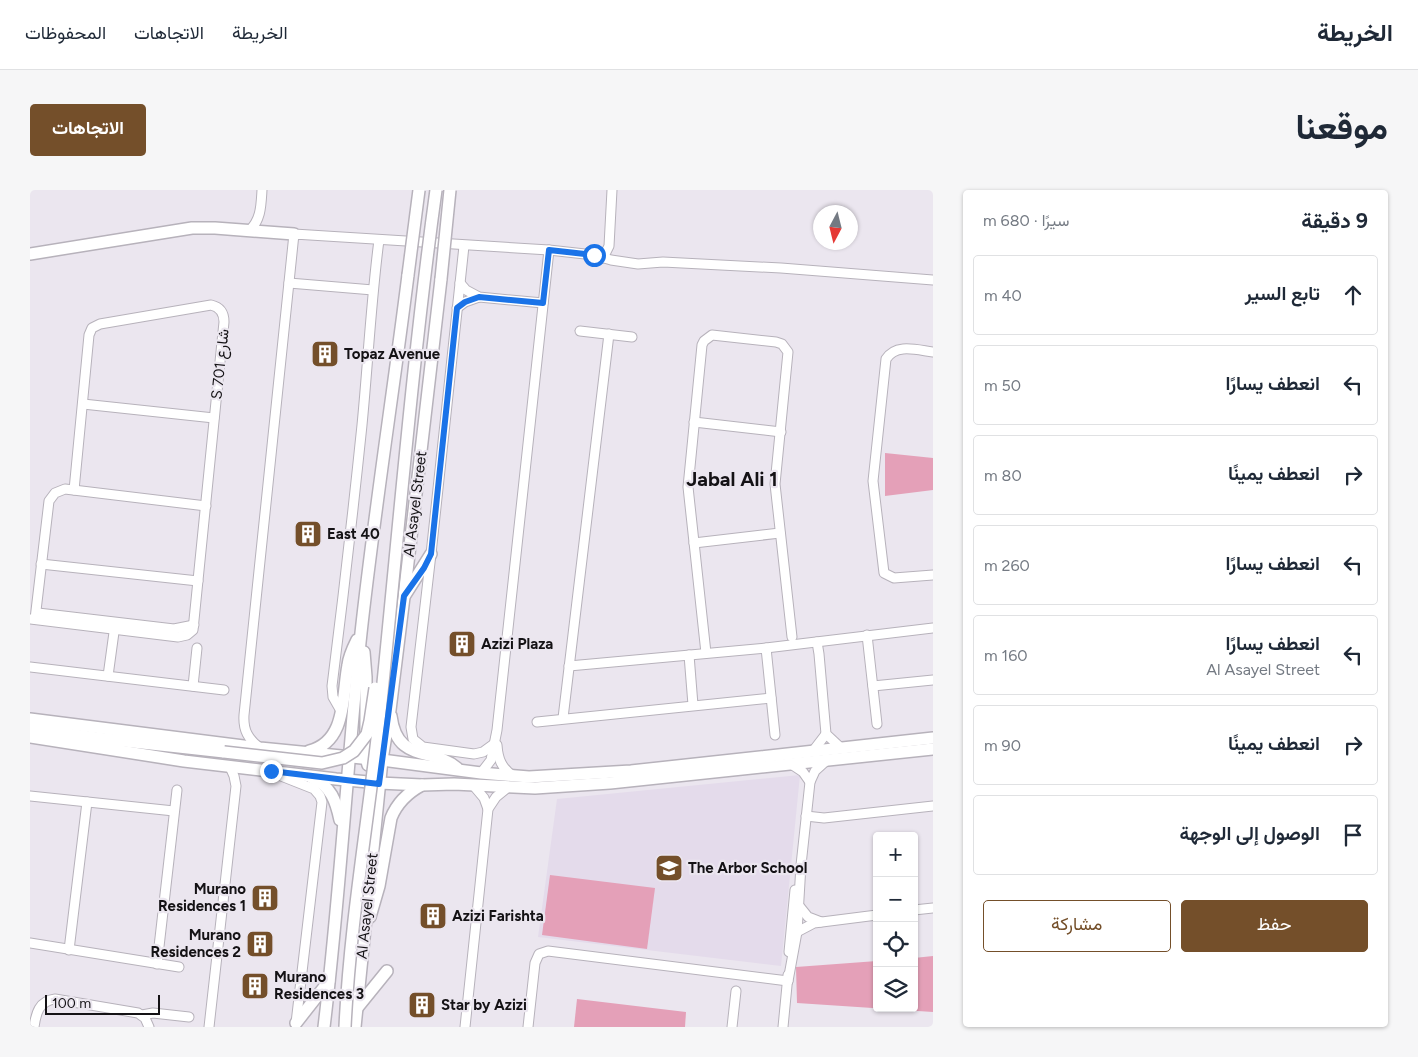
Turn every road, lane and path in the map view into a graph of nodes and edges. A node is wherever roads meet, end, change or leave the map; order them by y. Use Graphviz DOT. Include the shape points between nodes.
graph roads {
  1 [pos="262,190"];
  2 [pos="419,190"];
  3 [pos="436,190"];
  4 [pos="450,190"];
  5 [pos="612,190"];
  6 [pos="249,231"];
  7 [pos="294,234"];
  8 [pos="379,240"];
  9 [pos="464,246"];
  10 [pos="549,250"];
  11 [pos="30,254"];
  12 [pos="603,258"];
  13 [pos="933,280"];
  14 [pos="289,283"];
  15 [pos="460,283"];
  16 [pos="373,290"];
  17 [pos="479,297"];
  18 [pos="543,303"];
  19 [pos="457,308"];
  20 [pos="580,331"];
  21 [pos="609,334"];
  22 [pos="632,336"];
  23 [pos="933,352"];
  24 [pos="82,404"];
  25 [pos="214,418"];
  26 [pos="694,422"];
  27 [pos="780,432"];
  28 [pos="74,490"];
  29 [pos="206,506"];
  30 [pos="780,534"];
  31 [pos="694,543"];
  32 [pos="431,554"];
  33 [pos="41,564"];
  34 [pos="933,575"];
  35 [pos="198,581"];
  36 [pos="404,596"];
  37 [pos="33,616"];
  38 [pos="114,626"];
  39 [pos="933,628"];
  40 [pos="361,632"];
  41 [pos="867,635"];
  42 [pos="792,637"];
  43 [pos="387,641"];
  44 [pos="816,642"];
  45 [pos="197,648"];
  46 [pos="766,648"];
  47 [pos="706,653"];
  48 [pos="688,655"];
  49 [pos="569,666"];
  50 [pos="30,667"];
  51 [pos="108,676"];
  52 [pos="933,680"];
  53 [pos="192,686"];
  54 [pos="873,686"];
  55 [pos="224,690"];
  56 [pos="770,698"];
  57 [pos="693,705"];
  58 [pos="390,710"];
  59 [pos="341,711"];
  60 [pos="563,718"];
  61 [pos="30,719"];
  62 [pos="537,722"];
  63 [pos="877,724"];
  64 [pos="30,729"];
  65 [pos="497,730"];
  66 [pos="774,734"];
  67 [pos="826,734"];
  68 [pos="30,737"];
  69 [pos="933,738"];
  70 [pos="494,744"];
  71 [pos="260,748"];
  72 [pos="841,748"];
  73 [pos="933,749"];
  74 [pos="813,751"];
  75 [pos="306,752"];
  76 [pos="349,756"];
  77 [pos="366,758"];
  78 [pos="382,760"];
  79 [pos="826,761"];
  80 [pos="791,764"];
  81 [pos="230,766"];
  82 [pos="248,768"];
  83 [pos="271,771"];
  84 [pos="461,771"];
  85 [pos="480,774"];
  86 [pos="306,775"];
  87 [pos="513,776"];
  88 [pos="347,780"];
  89 [pos="810,782"];
  90 [pos="379,784"];
  91 [pos="422,785"];
  92 [pos="473,785"];
  93 [pos="236,786"];
  94 [pos="507,788"];
  95 [pos="177,790"];
  96 [pos="30,796"];
  97 [pos="87,802"];
  98 [pos="933,806"];
  99 [pos="488,809"];
  100 [pos="174,811"];
  101 [pos="806,816"];
  102 [pos="342,834"];
  103 [pos="801,866"];
  104 [pos="800,906"];
  105 [pos="933,908"];
  106 [pos="918,910"];
  107 [pos="873,916"];
  108 [pos="821,922"];
  109 [pos="364,932"];
  110 [pos="797,932"];
  111 [pos="30,944"];
  112 [pos="69,950"];
  113 [pos="157,964"];
  114 [pos="179,967"];
  115 [pos="387,971"];
  116 [pos="330,980"];
  117 [pos="788,981"];
  118 [pos="736,991"];
  119 [pos="356,1010"];
  120 [pos="142,1016"];
  121 [pos="189,1016"];
  122 [pos="296,1025"];
  123 [pos="34,1027"];
  124 [pos="149,1027"];
  125 [pos="209,1027"];
  126 [pos="324,1027"];
  127 [pos="345,1027"];
  128 [pos="355,1027"];
  129 [pos="465,1027"];
  130 [pos="528,1027"];
  131 [pos="732,1027"];
  132 [pos="784,1027"];
  1 -- 6 [label="street" via="259,217"];
  2 -- 40 [label="main road, Al Asayel Street, bridge"];
  3 -- 43 [label="main road, bridge" via="408,422"];
  4 -- 36 [label="main road, Al Asayel Street, bridge"];
  5 -- 12 [label="street" via="609,246"];
  6 -- 7 [label="main road"];
  6 -- 11 [label="main road" via="192,228"];
  7 -- 8 [label="street"];
  7 -- 14 [label="street"];
  8 -- 9 [label="street"];
  8 -- 16 [label="street"];
  9 -- 10 [label="street"];
  9 -- 15 [label="street"];
  10 -- 12 [label="street"];
  10 -- 18 [label="street"];
  12 -- 13 [label="street" via="638,264 663,262 781,268"];
  14 -- 16 [label="street"];
  14 -- 71 [label="street" via="244,715 244,731"];
  15 -- 17 [label="street"];
  15 -- 19 [label="street"];
  16 -- 59 [label="street" via="360,443 332,686 333,697"];
  17 -- 18 [label="street"];
  17 -- 19 [label="street"];
  18 -- 65 [label="street"];
  19 -- 32 [label="street"];
  20 -- 21 [label="street"];
  21 -- 22 [label="street"];
  21 -- 49 [label="street"];
  23 -- 34 [label="street" via="899,348 886,359 873,482 884,573 894,578"];
  24 -- 25 [label="street"];
  24 -- 25 [label="street, S 701 شارع" via="89,333 94,326 211,305 219,309 224,319"];
  24 -- 28 [label="street, S 701 شارع"];
  25 -- 29 [label="street, S 701 شارع"];
  26 -- 27 [label="street"];
  26 -- 27 [label="street" via="704,341 712,336 776,342 786,348 789,358"];
  26 -- 31 [label="street" via="688,487"];
  27 -- 30 [label="street" via="776,484"];
  28 -- 29 [label="street"];
  28 -- 33 [label="street" via="60,490 51,496"];
  29 -- 35 [label="street, S 701 شارع"];
  30 -- 31 [label="street"];
  30 -- 42 [label="street"];
  31 -- 47 [label="street"];
  32 -- 36 [label="main road"];
  32 -- 70 [label="street" via="410,727 413,739 424,747 474,754"];
  33 -- 35 [label="street"];
  33 -- 37 [label="street"];
  35 -- 38 [label="street, S 701 شارع" via="194,625 191,632 183,637"];
  36 -- 58 [label="main road, Al Asayel Street"];
  37 -- 38 [label="street"];
  38 -- 51 [label="street"];
  39 -- 41 [label="street"];
  40 -- 59 [label="main road" via="348,665"];
  40 -- 76 [label="main road, Al Asayel Street"];
  40 -- 77 [label="main road" via="366,677"];
  41 -- 44 [label="street"];
  41 -- 54 [label="street"];
  43 -- 64 [label="main road, bridge" via="379,665 369,727 359,746 336,760 322,762"];
  43 -- 127 [label="main road, bridge" via="355,900"];
  44 -- 46 [label="street"];
  44 -- 67 [label="street"];
  45 -- 53 [label="street"];
  46 -- 47 [label="street"];
  46 -- 56 [label="street"];
  47 -- 48 [label="street"];
  48 -- 49 [label="street"];
  48 -- 57 [label="street"];
  49 -- 60 [label="street"];
  50 -- 51 [label="street"];
  51 -- 53 [label="street"];
  52 -- 54 [label="street"];
  53 -- 55 [label="street"];
  54 -- 63 [label="street"];
  56 -- 57 [label="street"];
  56 -- 66 [label="street"];
  57 -- 60 [label="street"];
  58 -- 78 [label="main road, Al Asayel Street"];
  58 -- 84 [label="main road" via="395,734 405,746 448,762"];
  59 -- 75 [label="main road" via="332,738"];
  60 -- 62 [label="street"];
  61 -- 71 [label="main road"];
  65 -- 70 [label="street"];
  65 -- 87 [label="street" via="499,759"];
  67 -- 72 [label="street"];
  67 -- 74 [label="street"];
  68 -- 81 [label="main road"];
  69 -- 72 [label="main road"];
  70 -- 85 [label="street" via="491,760"];
  71 -- 75 [label="main road"];
  72 -- 74 [label="main road"];
  73 -- 79 [label="main road"];
  74 -- 87 [label="main road" via="631,771"];
  75 -- 76 [label="main road"];
  76 -- 77 [label="main road"];
  76 -- 88 [label="main road, Al Asayel Street"];
  77 -- 78 [label="main road"];
  77 -- 90 [label="main road"];
  78 -- 84 [label="main road"];
  78 -- 90 [label="main road, Al Asayel Street"];
  79 -- 80 [label="main road"];
  79 -- 89 [label="street" via="814,771"];
  80 -- 89 [label="street"];
  80 -- 94 [label="main road" via="602,784"];
  81 -- 82 [label="main road"];
  81 -- 93 [label="street"];
  82 -- 83 [label="main road"];
  82 -- 93 [label="street"];
  83 -- 86 [label="main road"];
  83 -- 122 [label="street" via="314,789 322,802"];
  84 -- 85 [label="main road"];
  85 -- 87 [label="main road"];
  86 -- 88 [label="main road"];
  86 -- 102 [label="main road" via="331,792 337,804"];
  88 -- 90 [label="main road"];
  88 -- 102 [label="main road, Al Asayel Street"];
  89 -- 101 [label="street"];
  90 -- 91 [label="main road"];
  90 -- 109 [label="main road, Al Asayel Street"];
  91 -- 92 [label="main road"];
  91 -- 109 [label="main road" via="402,800 391,818 379,886"];
  92 -- 94 [label="main road"];
  92 -- 99 [label="street"];
  93 -- 125 [label="street"];
  94 -- 99 [label="street"];
  95 -- 100 [label="street"];
  96 -- 97 [label="street"];
  97 -- 100 [label="street"];
  97 -- 112 [label="street"];
  98 -- 101 [label="street" via="824,818"];
  99 -- 129 [label="street"];
  100 -- 113 [label="street"];
  101 -- 103 [label="street"];
  102 -- 116 [label="main road, Al Asayel Street"];
  103 -- 104 [label="street"];
  103 -- 117 [label="street" via="796,884"];
  104 -- 108 [label="street" via="808,917"];
  104 -- 110 [label="street"];
  105 -- 106 [label="street"];
  107 -- 108 [label="street"];
  108 -- 110 [label="street"];
  109 -- 119 [label="main road, Al Asayel Street"];
  110 -- 117 [label="street"];
  111 -- 112 [label="street"];
  112 -- 113 [label="street"];
  113 -- 114 [label="street"];
  115 -- 119 [label="main road"];
  116 -- 122 [label="main road"];
  116 -- 126 [label="main road, Al Asayel Street"];
  117 -- 130 [label="street" via="548,950 539,954 535,963"];
  117 -- 132 [label="street"];
  118 -- 131 [label="street"];
  119 -- 128 [label="main road, Al Asayel Street"];
  120 -- 121 [label="street" via="153,1013"];
  120 -- 123 [label="street" via="55,999 40,1006"];
  120 -- 124 [label="street"];
}
